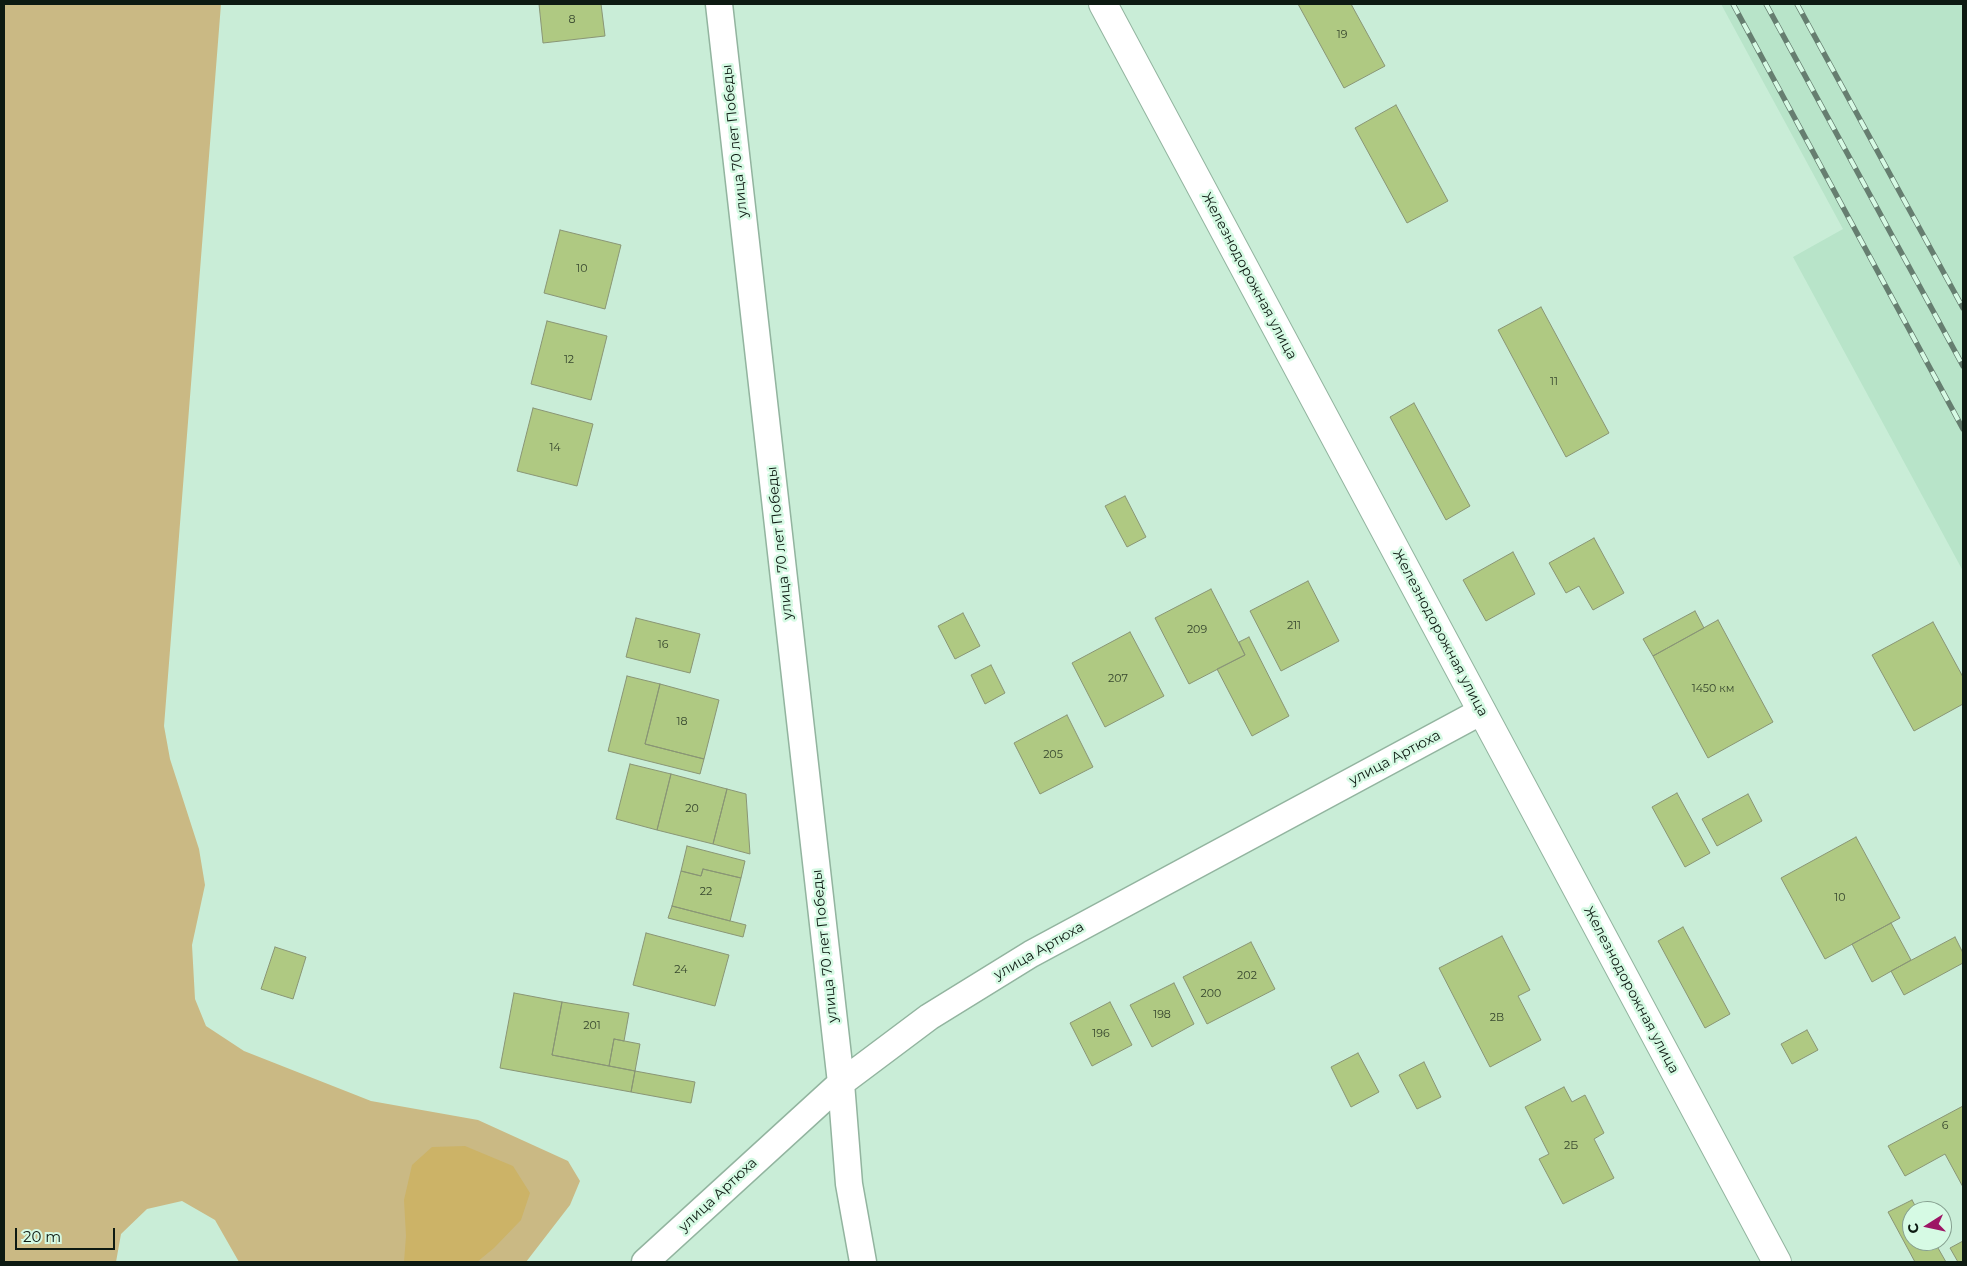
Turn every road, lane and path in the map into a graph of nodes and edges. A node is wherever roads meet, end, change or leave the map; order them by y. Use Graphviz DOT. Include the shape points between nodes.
graph roads {
  1 [pos="720,4"];
  2 [pos="1103,4"];
  3 [pos="1482,711"];
  4 [pos="841,1083"];
  5 [pos="645,1262"];
  6 [pos="863,1262"];
  7 [pos="1777,1262"];
  1 -- 4 [label="street, улица 70 лет Победы"];
  2 -- 3 [label="main road, Железнодорожная улица"];
  3 -- 4 [label="street, улица Артюха" via="1031,954 928,1018"];
  3 -- 7 [label="main road, Железнодорожная улица"];
  4 -- 5 [label="street, улица Артюха"];
  4 -- 6 [label="street, улица 70 лет Победы" via="849,1184"];
}
